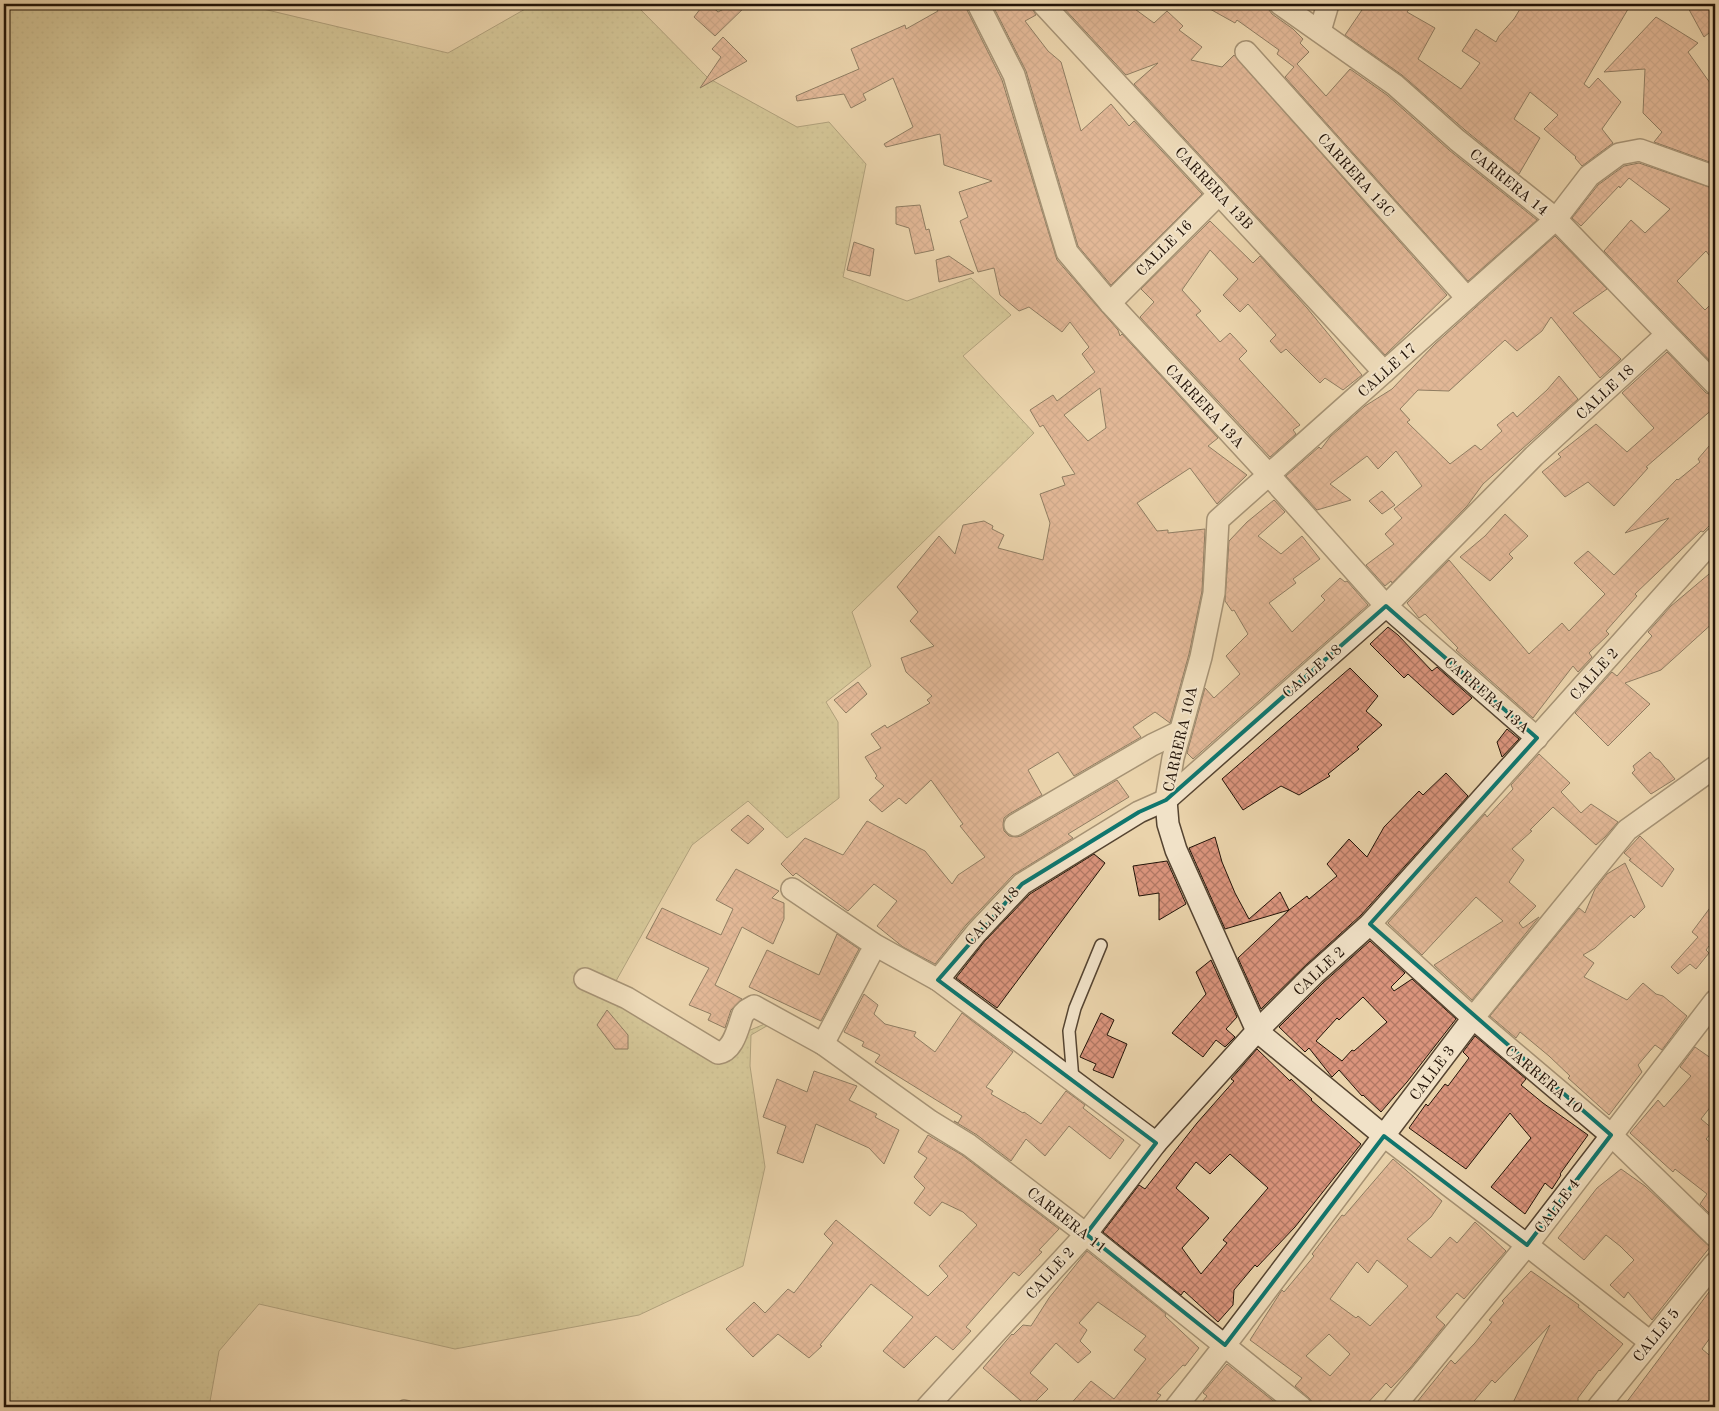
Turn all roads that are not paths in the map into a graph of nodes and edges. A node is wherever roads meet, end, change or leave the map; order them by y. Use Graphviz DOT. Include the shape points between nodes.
graph roads {
  1 [pos="978,4"];
  2 [pos="1043,4"];
  3 [pos="1280,4"];
  4 [pos="1328,4"];
  5 [pos="1320,31"];
  6 [pos="1246,52"];
  7 [pos="1715,177"];
  8 [pos="1219,194"];
  9 [pos="1556,219"];
  10 [pos="1467,298"];
  11 [pos="1110,303"];
  12 [pos="1666,335"];
  13 [pos="1384,372"];
  14 [pos="1715,384"];
  15 [pos="1269,475"];
  16 [pos="1218,520"];
  17 [pos="1715,538"];
  18 [pos="1386,606"];
  19 [pos="1179,732"];
  20 [pos="1537,738"];
  21 [pos="1715,767"];
  22 [pos="1166,800"];
  23 [pos="1015,825"];
  24 [pos="792,889"];
  25 [pos="1370,924"];
  26 [pos="1101,945"];
  27 [pos="870,955"];
  28 [pos="585,978"];
  29 [pos="938,980"];
  30 [pos="1715,1001"];
  31 [pos="1473,1018"];
  32 [pos="1257,1031"];
  33 [pos="823,1044"];
  34 [pos="1073,1080"];
  35 [pos="1611,1135"];
  36 [pos="1384,1136"];
  37 [pos="1156,1143"];
  38 [pos="1086,1234"];
  39 [pos="1715,1236"];
  40 [pos="1527,1244"];
  41 [pos="1715,1263"];
  42 [pos="1650,1342"];
  43 [pos="1225,1345"];
  44 [pos="927,1407"];
  45 [pos="1176,1407"];
  46 [pos="1301,1407"];
  47 [pos="1394,1407"];
  48 [pos="1598,1407"];
  1 -- 11 [label="street, CARRERA 13A" via="1014,75 1066,252"];
  2 -- 8 [label="street, CARRERA 13B"];
  3 -- 5 [label="street, CARRERA 14"];
  4 -- 5 [label="street"];
  5 -- 9 [label="street, CARRERA 14" via="1395,85 1457,140"];
  6 -- 10 [label="street, CARRERA 13C"];
  7 -- 9 [label="street, CALLE 17" via="1640,150 1619,154 1589,176"];
  8 -- 11 [label="street, CALLE 16"];
  8 -- 13 [label="street, CARRERA 13B"];
  9 -- 10 [label="street, CALLE 17"];
  9 -- 12 [label="street, CARRERA 14"];
  10 -- 13 [label="street, CALLE 17"];
  11 -- 15 [label="street, CARRERA 13A"];
  12 -- 14 [label="street, CARRERA 14"];
  12 -- 18 [label="street, CALLE 18" via="1534,456"];
  13 -- 15 [label="street, CALLE 17"];
  15 -- 16 [label="street, CALLE 17"];
  15 -- 18 [label="street, CARRERA 13A"];
  16 -- 19 [label="street, CARRERA 10A" via="1214,593 1201,656"];
  17 -- 20 [label="street, CALLE 2"];
  18 -- 20 [label="street, CARRERA 13A"];
  18 -- 22 [label="street, CALLE 18"];
  19 -- 22 [label="street, CARRERA 10A"];
  19 -- 23 [label="street"];
  20 -- 25 [label="street, CALLE 2"];
  21 -- 31 [label="street, CALLE 3" via="1626,830"];
  22 -- 29 [label="street, CALLE 18" via="1139,812 1022,884"];
  22 -- 32 [label="street, CARRERA 10A" via="1168,824 1176,850"];
  24 -- 29 [label="street" via="875,945"];
  25 -- 31 [label="street, CARRERA 10"];
  25 -- 32 [label="street, CALLE 2"];
  26 -- 34 [label="lane" via="1069,1030"];
  27 -- 33 [label="street"];
  28 -- 33 [label="street, CARRERA 11" via="627,998 718,1053 729,1049 743,1014 754,1006"];
  29 -- 34 [label="street"];
  30 -- 35 [label="street, CALLE 4"];
  31 -- 35 [label="street, CARRERA 10"];
  31 -- 36 [label="street, CALLE 3"];
  32 -- 36 [label="street"];
  32 -- 37 [label="street, CALLE 2"];
  33 -- 38 [label="street, CARRERA 11" via="930,1121 969,1144"];
  34 -- 37 [label="street"];
  35 -- 39 [label="street, CARRERA 10"];
  35 -- 40 [label="street, CALLE 4"];
  36 -- 40 [label="street"];
  36 -- 43 [label="street, CALLE 3"];
  37 -- 38 [label="street, CALLE 2"];
  38 -- 43 [label="street, CARRERA 11"];
  38 -- 44 [label="street, CALLE 2"];
  40 -- 42 [label="street"];
  40 -- 47 [label="street, CALLE 4"];
  41 -- 42 [label="street, CALLE 5"];
  42 -- 48 [label="street, CALLE 5"];
  43 -- 45 [label="street, CALLE 3"];
  43 -- 46 [label="street, CARRERA 11"];
}
